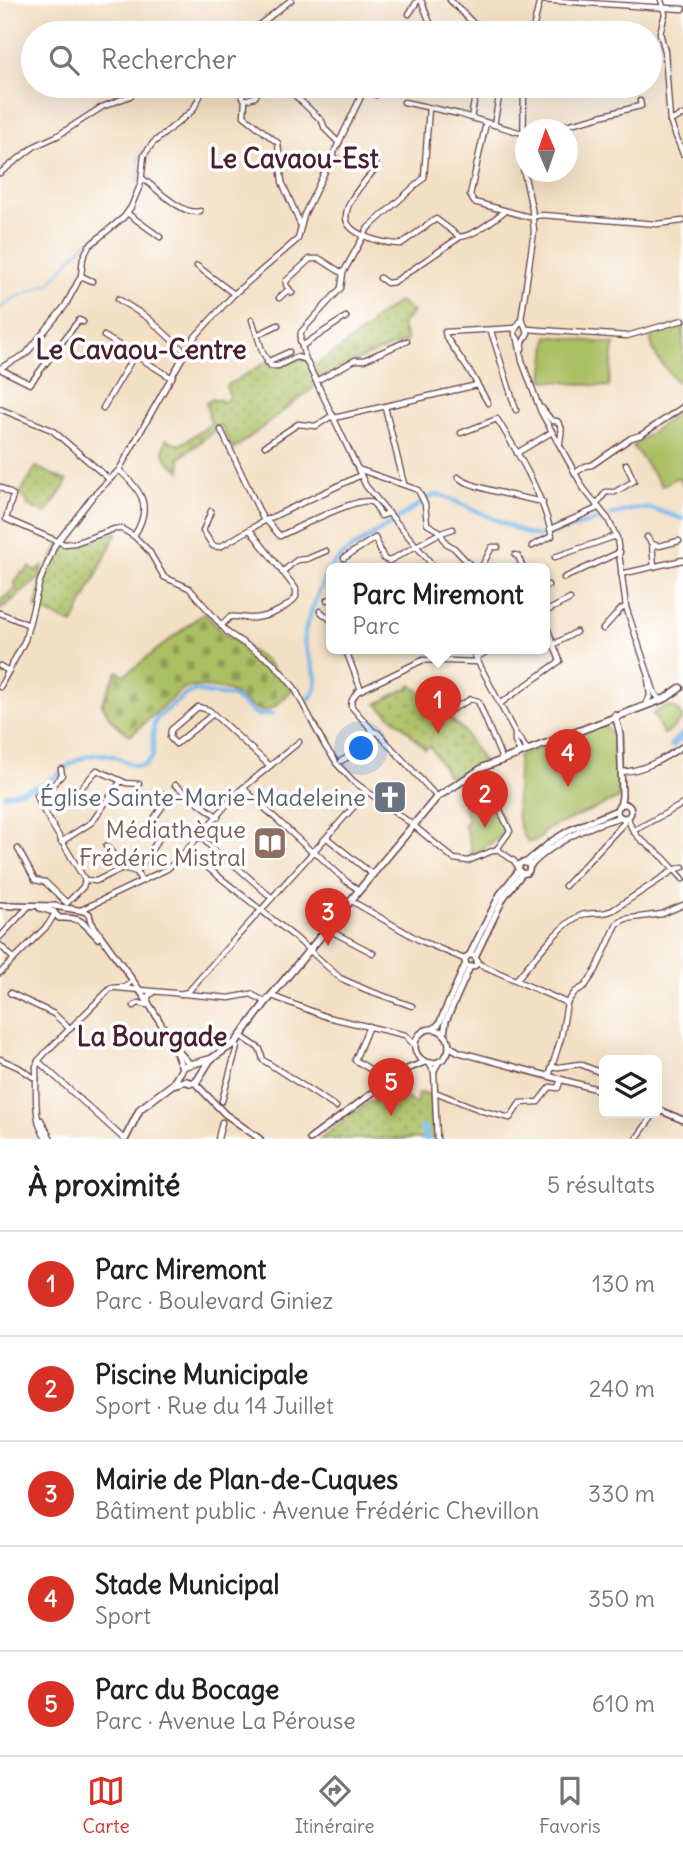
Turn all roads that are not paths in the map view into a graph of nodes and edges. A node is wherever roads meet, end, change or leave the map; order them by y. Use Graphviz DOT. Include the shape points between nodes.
graph roads {
  1 [pos="291,0"];
  2 [pos="420,0"];
  3 [pos="450,0"];
  4 [pos="540,0"];
  5 [pos="661,0"];
  6 [pos="663,8"];
  7 [pos="683,9"];
  8 [pos="409,14"];
  9 [pos="264,21"];
  10 [pos="429,21"];
  11 [pos="471,21"];
  12 [pos="535,21"];
  13 [pos="662,25"];
  14 [pos="662,40"];
  15 [pos="125,98"];
  16 [pos="200,98"];
  17 [pos="252,98"];
  18 [pos="298,98"];
  19 [pos="360,98"];
  20 [pos="475,98"];
  21 [pos="499,98"];
  22 [pos="524,98"];
  23 [pos="245,100"];
  24 [pos="640,101"];
  25 [pos="404,102"];
  26 [pos="429,108"];
  27 [pos="683,115"];
  28 [pos="471,118"];
  29 [pos="524,119"];
  30 [pos="670,121"];
  31 [pos="486,122"];
  32 [pos="578,122"];
  33 [pos="494,125"];
  34 [pos="515,130"];
  35 [pos="339,143"];
  36 [pos="683,154"];
  37 [pos="331,158"];
  38 [pos="0,173"];
  39 [pos="142,177"];
  40 [pos="526,182"];
  41 [pos="505,211"];
  42 [pos="200,212"];
  43 [pos="127,213"];
  44 [pos="533,217"];
  45 [pos="683,222"];
  46 [pos="301,226"];
  47 [pos="363,236"];
  48 [pos="160,237"];
  49 [pos="460,237"];
  50 [pos="197,266"];
  51 [pos="342,273"];
  52 [pos="81,276"];
  53 [pos="380,278"];
  54 [pos="92,281"];
  55 [pos="234,294"];
  56 [pos="279,298"];
  57 [pos="118,299"];
  58 [pos="346,317"];
  59 [pos="252,320"];
  60 [pos="683,320"];
  61 [pos="83,322"];
  62 [pos="278,325"];
  63 [pos="518,328"];
  64 [pos="491,330"];
  65 [pos="257,335"];
  66 [pos="104,336"];
  67 [pos="521,339"];
  68 [pos="407,341"];
  69 [pos="302,346"];
  70 [pos="184,351"];
  71 [pos="289,352"];
  72 [pos="134,356"];
  73 [pos="306,360"];
  74 [pos="267,362"];
  75 [pos="0,369"];
  76 [pos="172,378"];
  77 [pos="316,381"];
  78 [pos="477,385"];
  79 [pos="488,403"];
  80 [pos="384,407"];
  81 [pos="683,407"];
  82 [pos="103,408"];
  83 [pos="0,409"];
  84 [pos="516,410"];
  85 [pos="334,417"];
  86 [pos="550,423"];
  87 [pos="221,430"];
  88 [pos="461,433"];
  89 [pos="555,434"];
  90 [pos="265,446"];
  91 [pos="517,453"];
  92 [pos="626,464"];
  93 [pos="119,470"];
  94 [pos="360,472"];
  95 [pos="575,473"];
  96 [pos="458,477"];
  97 [pos="109,479"];
  98 [pos="404,484"];
  99 [pos="0,487"];
  100 [pos="543,502"];
  101 [pos="597,506"];
  102 [pos="211,511"];
  103 [pos="390,515"];
  104 [pos="265,520"];
  105 [pos="453,528"];
  106 [pos="250,530"];
  107 [pos="551,532"];
  108 [pos="440,533"];
  109 [pos="134,536"];
  110 [pos="616,536"];
  111 [pos="647,537"];
  112 [pos="58,541"];
  113 [pos="679,541"];
  114 [pos="652,544"];
  115 [pos="417,545"];
  116 [pos="532,546"];
  117 [pos="498,547"];
  118 [pos="326,551"];
  119 [pos="620,552"];
  120 [pos="515,555"];
  121 [pos="555,557"];
  122 [pos="344,558"];
  123 [pos="683,560"];
  124 [pos="431,563"];
  125 [pos="468,563"];
  126 [pos="484,563"];
  127 [pos="521,563"];
  128 [pos="654,567"];
  129 [pos="282,572"];
  130 [pos="621,574"];
  131 [pos="564,578"];
  132 [pos="569,598"];
  133 [pos="626,607"];
  134 [pos="550,609"];
  135 [pos="320,611"];
  136 [pos="0,613"];
  137 [pos="326,616"];
  138 [pos="29,625"];
  139 [pos="221,626"];
  140 [pos="603,629"];
  141 [pos="576,632"];
  142 [pos="550,636"];
  143 [pos="553,645"];
  144 [pos="347,654"];
  145 [pos="474,654"];
  146 [pos="484,654"];
  147 [pos="477,660"];
  148 [pos="0,666"];
  149 [pos="645,667"];
  150 [pos="9,671"];
  151 [pos="0,687"];
  152 [pos="682,687"];
  153 [pos="361,690"];
  154 [pos="655,700"];
  155 [pos="500,703"];
  156 [pos="447,712"];
  157 [pos="213,714"];
  158 [pos="612,717"];
  159 [pos="372,730"];
  160 [pos="515,733"];
  161 [pos="299,742"];
  162 [pos="683,746"];
  163 [pos="521,751"];
  164 [pos="502,759"];
  165 [pos="338,761"];
  166 [pos="269,765"];
  167 [pos="61,771"];
  168 [pos="620,772"];
  169 [pos="465,778"];
  170 [pos="121,781"];
  171 [pos="139,784"];
  172 [pos="175,785"];
  173 [pos="243,788"];
  174 [pos="367,792"];
  175 [pos="164,794"];
  176 [pos="622,796"];
  177 [pos="437,797"];
  178 [pos="683,804"];
  179 [pos="627,805"];
  180 [pos="42,808"];
  181 [pos="619,808"];
  182 [pos="218,817"];
  183 [pos="624,817"];
  184 [pos="413,825"];
  185 [pos="632,831"];
  186 [pos="201,837"];
  187 [pos="327,838"];
  188 [pos="61,842"];
  189 [pos="106,846"];
  190 [pos="18,849"];
  191 [pos="497,849"];
  192 [pos="188,852"];
  193 [pos="314,852"];
  194 [pos="523,867"];
  195 [pos="683,867"];
  196 [pos="127,869"];
  197 [pos="674,870"];
  198 [pos="137,872"];
  199 [pos="372,874"];
  200 [pos="683,879"];
  201 [pos="85,880"];
  202 [pos="141,881"];
  203 [pos="565,886"];
  204 [pos="359,890"];
  205 [pos="272,898"];
  206 [pos="102,900"];
  207 [pos="351,900"];
  208 [pos="0,905"];
  209 [pos="10,905"];
  210 [pos="683,905"];
  211 [pos="28,907"];
  212 [pos="56,911"];
  213 [pos="79,911"];
  214 [pos="261,911"];
  215 [pos="89,916"];
  216 [pos="62,919"];
  217 [pos="81,920"];
  218 [pos="48,925"];
  219 [pos="327,929"];
  220 [pos="0,937"];
  221 [pos="0,945"];
  222 [pos="110,950"];
  223 [pos="310,952"];
  224 [pos="373,953"];
  225 [pos="14,959"];
  226 [pos="470,961"];
  227 [pos="0,973"];
  228 [pos="132,979"];
  229 [pos="516,980"];
  230 [pos="198,981"];
  231 [pos="118,988"];
  232 [pos="140,991"];
  233 [pos="158,992"];
  234 [pos="10,993"];
  235 [pos="180,994"];
  236 [pos="200,995"];
  237 [pos="272,996"];
  238 [pos="262,1000"];
  239 [pos="567,1003"];
  240 [pos="148,1004"];
  241 [pos="412,1006"];
  242 [pos="369,1026"];
  243 [pos="69,1029"];
  244 [pos="433,1029"];
  245 [pos="444,1034"];
  246 [pos="242,1036"];
  247 [pos="236,1042"];
  248 [pos="172,1045"];
  249 [pos="449,1045"];
  250 [pos="415,1049"];
  251 [pos="447,1054"];
  252 [pos="469,1055"];
  253 [pos="0,1059"];
  254 [pos="211,1059"];
  255 [pos="427,1062"];
  256 [pos="439,1062"];
  257 [pos="37,1064"];
  258 [pos="192,1064"];
  259 [pos="18,1066"];
  260 [pos="368,1068"];
  261 [pos="551,1068"];
  262 [pos="402,1071"];
  263 [pos="433,1072"];
  264 [pos="599,1072"];
  265 [pos="183,1075"];
  266 [pos="549,1076"];
  267 [pos="198,1078"];
  268 [pos="561,1079"];
  269 [pos="37,1080"];
  270 [pos="599,1090"];
  271 [pos="435,1092"];
  272 [pos="222,1101"];
  273 [pos="336,1107"];
  274 [pos="662,1112"];
  275 [pos="651,1118"];
  276 [pos="683,1120"];
  277 [pos="222,1122"];
  278 [pos="49,1139"];
  279 [pos="124,1139"];
  280 [pos="218,1139"];
  281 [pos="260,1139"];
  282 [pos="310,1139"];
  283 [pos="437,1139"];
  284 [pos="637,1139"];
  1 -- 9 [label="street"];
  2 -- 8 [label="street"];
  2 -- 10 [label="street"];
  3 -- 11 [label="street"];
  4 -- 6 [label="street"];
  4 -- 12 [label="street"];
  5 -- 6 [label="street"];
  6 -- 7 [label="street"];
  6 -- 13 [label="street"];
  14 -- 30 [label="street"];
  15 -- 38 [label="street" via="35,146"];
  16 -- 39 [label="street" via="194,110 148,148"];
  17 -- 23 [label="street"];
  18 -- 35 [label="street"];
  19 -- 35 [label="street"];
  20 -- 28 [label="street"];
  21 -- 33 [label="street"];
  22 -- 29 [label="street"];
  23 -- 46 [label="street" via="244,116 278,143 282,182"];
  24 -- 32 [label="street" via="641,106"];
  25 -- 26 [label="street"];
  26 -- 28 [label="street"];
  26 -- 47 [label="street" via="424,178"];
  27 -- 30 [label="street"];
  28 -- 31 [label="street"];
  30 -- 36 [label="street"];
  31 -- 33 [label="street"];
  31 -- 41 [label="street" via="471,200"];
  33 -- 34 [label="street"];
  35 -- 37 [label="street"];
  37 -- 46 [label="street"];
  37 -- 47 [label="street" via="365,156 375,160 375,169 346,215"];
  39 -- 42 [label="street" via="184,211"];
  39 -- 43 [label="street"];
  40 -- 44 [label="street"];
  41 -- 44 [label="street"];
  41 -- 49 [label="street"];
  43 -- 48 [label="street"];
  43 -- 52 [label="street" via="89,246"];
  44 -- 45 [label="street"];
  44 -- 63 [label="street" via="534,238"];
  46 -- 55 [label="street" via="298,239"];
  47 -- 49 [label="street" via="401,244 436,219"];
  47 -- 51 [label="street"];
  49 -- 53 [label="street" via="394,282"];
  50 -- 55 [label="street"];
  51 -- 56 [label="street" via="320,259 310,259 286,281 291,291"];
  51 -- 69 [label="street" via="341,288 301,332"];
  52 -- 54 [label="street"];
  52 -- 75 [label="street" via="40,338 26,354"];
  55 -- 70 [label="street"];
  57 -- 70 [label="street" via="148,318"];
  58 -- 69 [label="street"];
  59 -- 65 [label="street"];
  60 -- 63 [label="street" via="627,337"];
  61 -- 75 [label="street" via="79,320 30,384"];
  62 -- 65 [label="street"];
  63 -- 64 [label="street"];
  63 -- 67 [label="street"];
  63 -- 67 [label="street" via="528,333"];
  64 -- 78 [label="street" via="445,332"];
  64 -- 84 [label="street"];
  65 -- 74 [label="street"];
  66 -- 72 [label="street"];
  67 -- 86 [label="street" via="533,390"];
  68 -- 77 [label="street" via="355,360"];
  69 -- 73 [label="street"];
  70 -- 76 [label="street"];
  71 -- 74 [label="street"];
  72 -- 76 [label="street"];
  72 -- 82 [label="street"];
  73 -- 74 [label="street" via="296,357 274,366"];
  73 -- 77 [label="street"];
  76 -- 93 [label="street"];
  77 -- 85 [label="street"];
  78 -- 79 [label="street"];
  78 -- 80 [label="street"];
  80 -- 85 [label="street"];
  80 -- 98 [label="street"];
  81 -- 95 [label="street"];
  83 -- 97 [label="street" via="52,430"];
  85 -- 90 [label="street" via="316,426 298,424"];
  85 -- 94 [label="street"];
  86 -- 89 [label="street"];
  86 -- 89 [label="street" via="557,421 561,426 562,432"];
  87 -- 104 [label="street"];
  88 -- 91 [label="street" via="497,419"];
  89 -- 91 [label="street"];
  89 -- 95 [label="street"];
  91 -- 100 [label="street"];
  92 -- 101 [label="street" via="634,481 606,492"];
  93 -- 97 [label="street"];
  93 -- 109 [label="street" via="138,488 143,501 145,514"];
  94 -- 98 [label="street"];
  94 -- 103 [label="street"];
  94 -- 104 [label="street"];
  95 -- 101 [label="street"];
  96 -- 100 [label="street" via="489,490"];
  97 -- 112 [label="street"];
  98 -- 108 [label="street" via="418,490 427,524"];
  99 -- 112 [label="street" via="13,495 6,519"];
  100 -- 107 [label="street"];
  101 -- 107 [label="street"];
  101 -- 110 [label="street"];
  102 -- 106 [label="street" via="203,531 215,547"];
  103 -- 104 [label="street" via="380,516 371,502 352,503 281,536"];
  103 -- 115 [label="street"];
  104 -- 106 [label="street"];
  105 -- 108 [label="street"];
  106 -- 129 [label="street"];
  107 -- 116 [label="street"];
  108 -- 115 [label="street"];
  108 -- 125 [label="street"];
  109 -- 112 [label="street" via="119,529 75,543"];
  109 -- 139 [label="street" via="149,551 163,577 189,588"];
  110 -- 119 [label="street"];
  110 -- 121 [label="street"];
  111 -- 114 [label="street"];
  112 -- 138 [label="street" via="43,573"];
  113 -- 114 [label="street"];
  114 -- 128 [label="street"];
  115 -- 122 [label="street" via="386,561 375,538"];
  115 -- 124 [label="street"];
  117 -- 126 [label="street" via="492,547"];
  118 -- 129 [label="street" via="297,560"];
  119 -- 130 [label="street"];
  119 -- 131 [label="street"];
  120 -- 127 [label="street"];
  123 -- 128 [label="street"];
  128 -- 130 [label="street"];
  129 -- 139 [label="street" via="296,589 290,604 256,618 230,617"];
  130 -- 133 [label="street"];
  132 -- 134 [label="street"];
  133 -- 140 [label="street"];
  133 -- 149 [label="street"];
  135 -- 137 [label="street"];
  136 -- 138 [label="street"];
  138 -- 150 [label="street"];
  139 -- 165 [label="street" via="271,661 288,679"];
  141 -- 143 [label="street"];
  142 -- 143 [label="street"];
  143 -- 155 [label="street" via="560,661"];
  144 -- 153 [label="street"];
  145 -- 147 [label="street"];
  146 -- 147 [label="street"];
  147 -- 153 [label="street" via="423,660"];
  147 -- 155 [label="street"];
  148 -- 150 [label="street"];
  149 -- 154 [label="street"];
  149 -- 154 [label="street"];
  150 -- 151 [label="street"];
  152 -- 154 [label="main road"];
  153 -- 159 [label="street" via="351,706"];
  154 -- 158 [label="main road"];
  155 -- 160 [label="street"];
  156 -- 164 [label="street" via="474,698 478,701"];
  157 -- 157 [label="street" via="195,709 171,730 172,742 176,744"];
  157 -- 166 [label="street"];
  158 -- 163 [label="main road"];
  158 -- 168 [label="street" via="620,734"];
  159 -- 165 [label="street" via="370,745"];
  159 -- 177 [label="street"];
  160 -- 163 [label="street"];
  160 -- 163 [label="street"];
  161 -- 166 [label="street"];
  162 -- 168 [label="street" via="638,770"];
  163 -- 164 [label="main road"];
  164 -- 169 [label="main road"];
  165 -- 174 [label="street"];
  166 -- 173 [label="street"];
  167 -- 180 [label="street" via="52,786 37,795"];
  168 -- 176 [label="street"];
  169 -- 177 [label="main road"];
  169 -- 191 [label="street" via="475,793 489,787 508,821 510,831"];
  170 -- 171 [label="street"];
  170 -- 180 [label="street" via="97,771 81,788"];
  170 -- 188 [label="street" via="92,822"];
  172 -- 182 [label="street"];
  173 -- 182 [label="street"];
  173 -- 193 [label="street"];
  174 -- 184 [label="street"];
  174 -- 187 [label="street"];
  175 -- 198 [label="street" via="167,800 148,827 160,837"];
  176 -- 179 [label="street"];
  176 -- 181 [label="street"];
  177 -- 184 [label="main road"];
  178 -- 185 [label="street"];
  179 -- 181 [label="street"];
  179 -- 183 [label="street" via="631,810"];
  180 -- 188 [label="street"];
  181 -- 183 [label="street"];
  181 -- 194 [label="street" via="552,841"];
  182 -- 186 [label="street"];
  183 -- 185 [label="street"];
  183 -- 194 [label="street" via="572,834"];
  183 -- 203 [label="street" via="624,823"];
  184 -- 191 [label="street" via="458,860 468,861"];
  184 -- 199 [label="main road"];
  185 -- 197 [label="street"];
  186 -- 192 [label="street"];
  186 -- 205 [label="street"];
  187 -- 193 [label="street"];
  187 -- 199 [label="street"];
  188 -- 201 [label="street"];
  189 -- 196 [label="street"];
  190 -- 201 [label="street" via="35,880 45,882 65,902"];
  191 -- 194 [label="street"];
  192 -- 202 [label="street"];
  192 -- 214 [label="street"];
  193 -- 204 [label="street"];
  193 -- 205 [label="street"];
  194 -- 226 [label="street" via="500,894"];
  195 -- 197 [label="street"];
  196 -- 198 [label="street"];
  196 -- 201 [label="street" via="96,881"];
  197 -- 200 [label="street"];
  197 -- 229 [label="street" via="613,910 577,917"];
  198 -- 202 [label="street"];
  199 -- 204 [label="main road"];
  202 -- 206 [label="street"];
  204 -- 207 [label="main road"];
  205 -- 214 [label="street"];
  206 -- 213 [label="street"];
  206 -- 215 [label="street"];
  207 -- 219 [label="main road"];
  207 -- 226 [label="street" via="419,940"];
  208 -- 209 [label="street"];
  209 -- 211 [label="street"];
  209 -- 212 [label="street"];
  210 -- 239 [label="street" via="658,915 620,921 596,970"];
  211 -- 212 [label="street"];
  211 -- 220 [label="street"];
  212 -- 213 [label="street"];
  212 -- 216 [label="street"];
  212 -- 218 [label="street"];
  213 -- 215 [label="street"];
  214 -- 223 [label="street"];
  214 -- 230 [label="street"];
  215 -- 217 [label="street"];
  215 -- 222 [label="street"];
  216 -- 217 [label="street"];
  216 -- 218 [label="street"];
  217 -- 222 [label="street"];
  218 -- 225 [label="street"];
  219 -- 223 [label="main road"];
  219 -- 224 [label="street"];
  221 -- 225 [label="street"];
  222 -- 228 [label="street"];
  223 -- 237 [label="main road"];
  223 -- 241 [label="street" via="345,981"];
  225 -- 227 [label="street"];
  226 -- 229 [label="street"];
  226 -- 244 [label="street"];
  226 -- 245 [label="street"];
  228 -- 231 [label="street" via="129,986"];
  228 -- 232 [label="street"];
  229 -- 239 [label="street"];
  230 -- 235 [label="street"];
  230 -- 236 [label="street"];
  231 -- 232 [label="street"];
  231 -- 243 [label="street" via="109,989"];
  232 -- 233 [label="street"];
  232 -- 240 [label="street"];
  232 -- 240 [label="street" via="134,1006"];
  233 -- 235 [label="street"];
  233 -- 240 [label="street" via="148,996"];
  234 -- 243 [label="street" via="54,1014"];
  235 -- 236 [label="street"];
  236 -- 238 [label="street" via="229,998 251,994"];
  237 -- 242 [label="street" via="327,1017"];
  237 -- 246 [label="main road"];
  239 -- 261 [label="street"];
  240 -- 248 [label="street"];
  242 -- 250 [label="street" via="405,1035"];
  242 -- 260 [label="street" via="355,1060"];
  243 -- 257 [label="street"];
  244 -- 245 [label="street"];
  244 -- 250 [label="street" via="422,1033"];
  245 -- 249 [label="street"];
  246 -- 247 [label="main road"];
  246 -- 273 [label="street" via="260,1049 263,1060"];
  247 -- 254 [label="main road"];
  247 -- 272 [label="street"];
  248 -- 258 [label="street"];
  248 -- 265 [label="street"];
  249 -- 251 [label="street"];
  249 -- 252 [label="street"];
  250 -- 255 [label="street"];
  250 -- 262 [label="street"];
  251 -- 252 [label="street"];
  251 -- 256 [label="street"];
  252 -- 266 [label="street"];
  253 -- 259 [label="street"];
  254 -- 258 [label="main road"];
  254 -- 267 [label="main road"];
  255 -- 256 [label="street"];
  255 -- 262 [label="street"];
  255 -- 263 [label="street"];
  256 -- 263 [label="street"];
  257 -- 259 [label="street"];
  257 -- 269 [label="street"];
  257 -- 279 [label="street"];
  258 -- 265 [label="main road"];
  258 -- 267 [label="main road"];
  259 -- 269 [label="street"];
  261 -- 264 [label="street" via="580,1064"];
  261 -- 266 [label="street"];
  262 -- 282 [label="street"];
  263 -- 271 [label="street"];
  265 -- 267 [label="main road"];
  265 -- 279 [label="main road" via="141,1109"];
  266 -- 268 [label="street"];
  267 -- 281 [label="street" via="225,1114"];
  268 -- 270 [label="street"];
  268 -- 271 [label="street" via="558,1088 550,1087 538,1102 520,1103 510,1118"];
  269 -- 278 [label="street" via="41,1130"];
  271 -- 283 [label="street"];
  274 -- 276 [label="street"];
  275 -- 284 [label="street"];
  277 -- 280 [label="street"];
}
